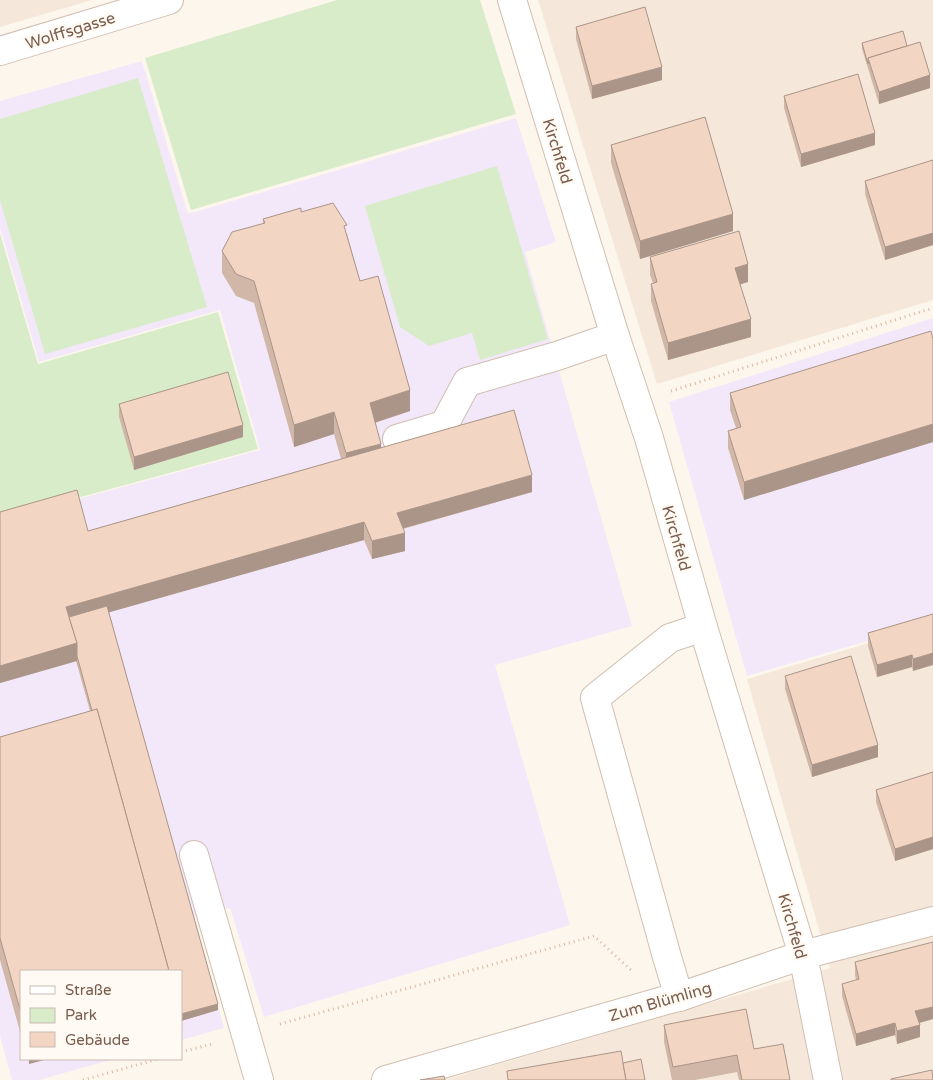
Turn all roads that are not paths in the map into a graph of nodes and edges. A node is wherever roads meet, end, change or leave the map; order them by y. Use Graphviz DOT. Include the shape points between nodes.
graph roads {
  1 [pos="169,0"];
  2 [pos="512,0"];
  3 [pos="0,51"];
  4 [pos="615,336"];
  5 [pos="397,439"];
  6 [pos="703,627"];
  7 [pos="194,855"];
  8 [pos="933,921"];
  9 [pos="803,955"];
  10 [pos="671,999"];
  11 [pos="259,1080"];
  12 [pos="386,1080"];
  13 [pos="828,1080"];
  1 -- 3 [label="street, Wolffsgasse"];
  2 -- 4 [label="street, Kirchfeld"];
  4 -- 5 [label="street" via="467,382 444,425"];
  4 -- 6 [label="street, Kirchfeld" via="649,438"];
  6 -- 9 [label="street, Kirchfeld"];
  6 -- 10 [label="street" via="670,638 594,698 667,957"];
  7 -- 11 [label="street"];
  8 -- 9 [label="street, Zum Blümling"];
  9 -- 10 [label="street, Zum Blümling"];
  9 -- 13 [label="street, Kirchfeld"];
  10 -- 12 [label="street, Zum Blümling"];
}
